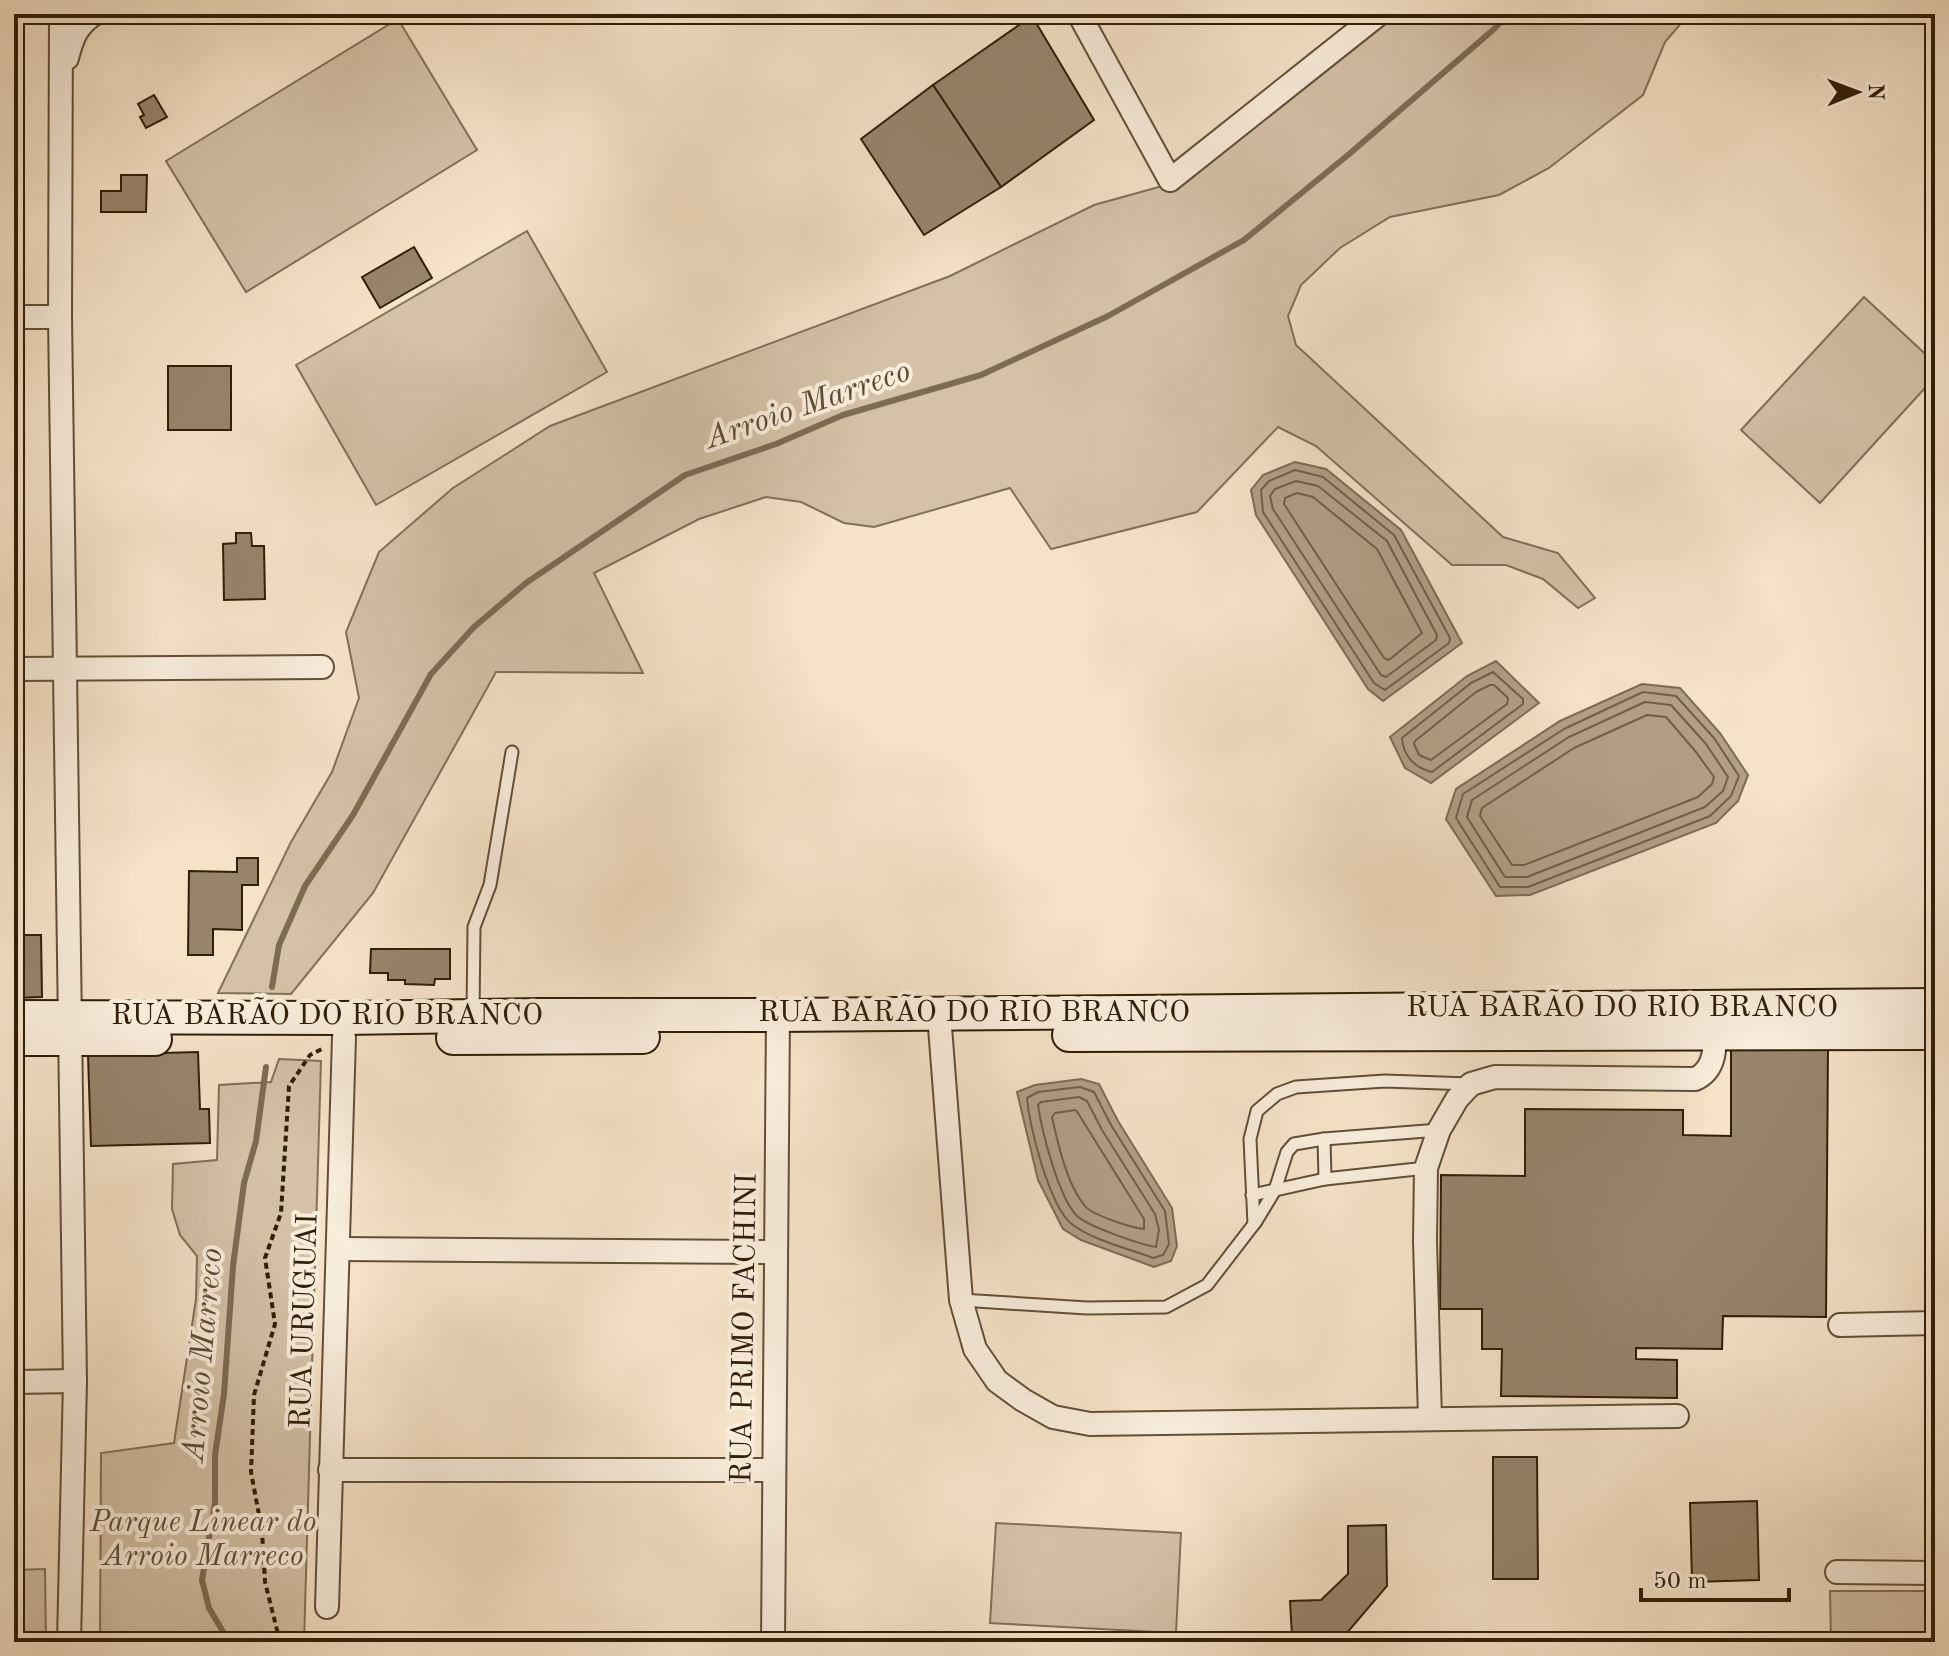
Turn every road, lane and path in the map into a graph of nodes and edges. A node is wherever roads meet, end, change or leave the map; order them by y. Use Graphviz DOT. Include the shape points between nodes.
graph roads {
  1 [pos="61,14"];
  2 [pos="94,14"];
  3 [pos="1079,14"];
  4 [pos="1379,14"];
  5 [pos="62,82"];
  6 [pos="14,317"];
  7 [pos="60,317"];
  8 [pos="322,667"];
  9 [pos="14,669"];
  10 [pos="65,669"];
  11 [pos="512,752"];
  12 [pos="1935,1005"];
  13 [pos="14,1017"];
  14 [pos="1714,1020"];
  15 [pos="940,1024"];
  16 [pos="778,1026"];
  17 [pos="473,1027"];
  18 [pos="72,1028"];
  19 [pos="203,1028"];
  20 [pos="1935,1033"];
  21 [pos="344,1037"];
  22 [pos="14,1039"];
  23 [pos="1471,1084"];
  24 [pos="1439,1130"];
  25 [pos="1324,1139"];
  26 [pos="1426,1168"];
  27 [pos="1325,1179"];
  28 [pos="1275,1190"];
  29 [pos="1252,1195"];
  30 [pos="1254,1224"];
  31 [pos="338,1249"];
  32 [pos="776,1252"];
  33 [pos="961,1300"];
  34 [pos="1935,1323"];
  35 [pos="1840,1325"];
  36 [pos="75,1381"];
  37 [pos="14,1382"];
  38 [pos="1677,1416"];
  39 [pos="1430,1419"];
  40 [pos="330,1470"];
  41 [pos="774,1470"];
  42 [pos="1837,1572"];
  43 [pos="1935,1573"];
  44 [pos="327,1607"];
  45 [pos="69,1642"];
  46 [pos="280,1642"];
  47 [pos="773,1642"];
  1 -- 5 [label="street"];
  2 -- 5 [label="street" via="81,23 72,40"];
  3 -- 4 [label="street" via="1170,180"];
  5 -- 7 [label="street"];
  6 -- 7 [label="street"];
  7 -- 10 [label="street"];
  8 -- 10 [label="street"];
  9 -- 10 [label="street"];
  10 -- 18 [label="street"];
  11 -- 17 [label="lane" via="490,885 474,927"];
  12 -- 14 [label="main road, RUA BARÃO DO RIO BRANCO"];
  13 -- 18 [label="main road, RUA BARÃO DO RIO BRANCO"];
  14 -- 15 [label="main road, RUA BARÃO DO RIO BRANCO"];
  14 -- 20 [label="main road, RUA BARÃO DO RIO BRANCO"];
  14 -- 23 [label="street" via="1709,1069 1695,1079 1495,1077"];
  15 -- 16 [label="main road, RUA BARÃO DO RIO BRANCO"];
  15 -- 33 [label="street"];
  16 -- 17 [label="main road, RUA BARÃO DO RIO BRANCO"];
  16 -- 32 [label="street, RUA PRIMO FACHINI"];
  17 -- 19 [label="main road, RUA BARÃO DO RIO BRANCO"];
  17 -- 21 [label="main road, RUA BARÃO DO RIO BRANCO"];
  18 -- 19 [label="main road, RUA BARÃO DO RIO BRANCO"];
  18 -- 22 [label="main road, RUA BARÃO DO RIO BRANCO"];
  18 -- 36 [label="street"];
  19 -- 21 [label="main road, RUA BARÃO DO RIO BRANCO"];
  21 -- 31 [label="street, RUA URUGUAI"];
  21 -- 46 [label="path" via="310,1055 289,1086 281,1213 265,1258 275,1324 254,1395 251,1472 265,1582"];
  23 -- 24 [label="street"];
  23 -- 29 [label="lane" via="1385,1081 1296,1087 1277,1094 1257,1111 1250,1139"];
  24 -- 25 [label="lane"];
  24 -- 26 [label="street"];
  25 -- 27 [label="lane"];
  25 -- 28 [label="lane" via="1294,1144"];
  26 -- 27 [label="lane"];
  26 -- 39 [label="street"];
  27 -- 28 [label="lane"];
  28 -- 29 [label="lane"];
  28 -- 30 [label="lane"];
  29 -- 30 [label="lane"];
  30 -- 33 [label="lane" via="1207,1285 1166,1307"];
  31 -- 32 [label="street"];
  31 -- 40 [label="street, RUA URUGUAI"];
  32 -- 41 [label="street, RUA PRIMO FACHINI"];
  33 -- 39 [label="street" via="975,1349 997,1381 1053,1417 1090,1424"];
  34 -- 35 [label="street"];
  36 -- 37 [label="street"];
  36 -- 45 [label="street"];
  38 -- 39 [label="street"];
  40 -- 41 [label="street"];
  40 -- 44 [label="street, RUA URUGUAI"];
  41 -- 47 [label="street, RUA PRIMO FACHINI"];
  42 -- 43 [label="street"];
}
